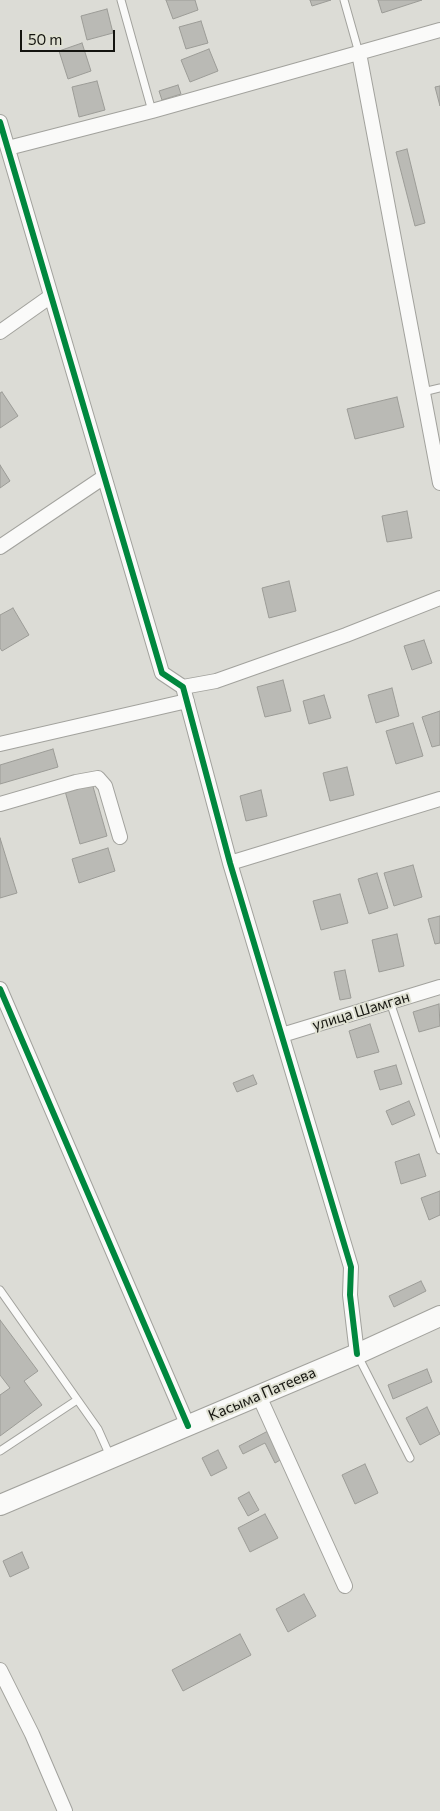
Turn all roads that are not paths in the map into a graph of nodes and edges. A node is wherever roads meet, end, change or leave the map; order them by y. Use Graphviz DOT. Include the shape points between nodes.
graph roads {
  1 [pos="121,0"];
  2 [pos="344,0"];
  3 [pos="440,30"];
  4 [pos="359,53"];
  5 [pos="152,111"];
  6 [pos="0,122"];
  7 [pos="8,148"];
  8 [pos="52,296"];
  9 [pos="0,332"];
  10 [pos="440,388"];
  11 [pos="423,392"];
  12 [pos="104,477"];
  13 [pos="440,483"];
  14 [pos="0,547"];
  15 [pos="440,598"];
  16 [pos="183,686"];
  17 [pos="187,701"];
  18 [pos="0,744"];
  19 [pos="440,799"];
  20 [pos="0,804"];
  21 [pos="120,837"];
  22 [pos="230,863"];
  23 [pos="440,987"];
  24 [pos="0,989"];
  25 [pos="390,1002"];
  26 [pos="282,1035"];
  27 [pos="440,1150"];
  28 [pos="0,1290"];
  29 [pos="440,1316"];
  30 [pos="358,1354"];
  31 [pos="259,1396"];
  32 [pos="77,1400"];
  33 [pos="188,1426"];
  34 [pos="0,1451"];
  35 [pos="111,1458"];
  36 [pos="410,1458"];
  37 [pos="0,1505"];
  38 [pos="345,1586"];
  39 [pos="0,1670"];
  40 [pos="65,1811"];
  1 -- 5 [label="lane"];
  2 -- 4 [label="lane"];
  3 -- 4 [label="street"];
  4 -- 5 [label="street"];
  4 -- 11 [label="street"];
  5 -- 7 [label="street"];
  6 -- 7 [label="street"];
  7 -- 8 [label="street"];
  8 -- 9 [label="street"];
  8 -- 12 [label="street"];
  10 -- 11 [label="lane"];
  11 -- 13 [label="street"];
  12 -- 14 [label="street"];
  12 -- 16 [label="street" via="162,673"];
  15 -- 16 [label="street" via="216,681"];
  16 -- 17 [label="street"];
  17 -- 18 [label="street"];
  17 -- 22 [label="street"];
  19 -- 22 [label="street"];
  20 -- 21 [label="street" via="98,778 105,786"];
  22 -- 26 [label="street"];
  23 -- 25 [label="street, улица Шамган"];
  24 -- 33 [label="street"];
  25 -- 26 [label="street, улица Шамган"];
  25 -- 27 [label="lane"];
  26 -- 30 [label="street" via="351,1267 350,1295"];
  28 -- 32 [label="lane"];
  29 -- 30 [label="main road, Касыма Патеева"];
  30 -- 31 [label="main road, Касыма Патеева"];
  30 -- 36 [label="lane"];
  31 -- 33 [label="main road, Касыма Патеева"];
  31 -- 38 [label="street"];
  32 -- 34 [label="lane"];
  32 -- 35 [label="lane" via="98,1429"];
  33 -- 35 [label="main road, Касыма Патеева"];
  35 -- 37 [label="main road, Касыма Патеева"];
  39 -- 40 [label="street"];
}
